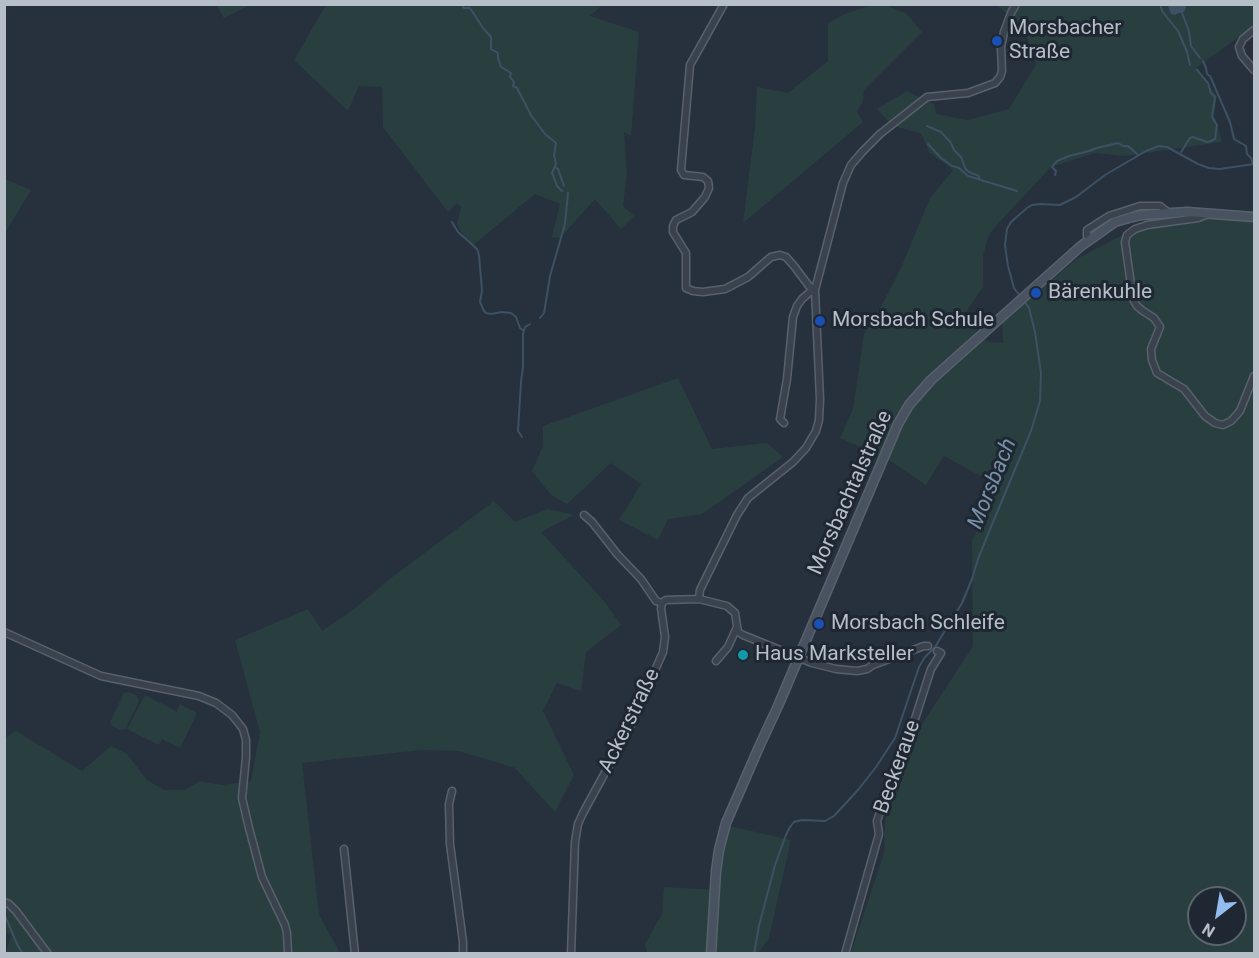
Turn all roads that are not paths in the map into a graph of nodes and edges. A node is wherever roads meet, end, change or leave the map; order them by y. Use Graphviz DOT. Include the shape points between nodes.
graph roads {
  1 [pos="724,4"];
  2 [pos="1016,4"];
  3 [pos="1254,30"];
  4 [pos="1254,70"];
  5 [pos="1208,214"];
  6 [pos="1254,217"];
  7 [pos="815,290"];
  8 [pos="1254,376"];
  9 [pos="784,423"];
  10 [pos="584,514"];
  11 [pos="699,599"];
  12 [pos="662,603"];
  13 [pos="737,627"];
  14 [pos="4,632"];
  15 [pos="928,646"];
  16 [pos="939,652"];
  17 [pos="799,657"];
  18 [pos="716,661"];
  19 [pos="452,791"];
  20 [pos="344,849"];
  21 [pos="7,903"];
  22 [pos="48,954"];
  23 [pos="288,954"];
  24 [pos="356,954"];
  25 [pos="463,954"];
  26 [pos="571,954"];
  27 [pos="711,954"];
  28 [pos="845,954"];
  1 -- 7 [label="street" via="690,65 681,170 684,175 703,177 708,188 692,212 676,220 673,226 686,253 686,288 702,292 725,289 748,277 771,257 780,255 786,256"];
  2 -- 7 [label="street" via="1004,32 1002,71 995,83 968,93 927,97 880,134 851,165"];
  3 -- 4 [label="street" via="1239,47"];
  5 -- 6 [label="main road, Morsbachtalstraße"];
  5 -- 8 [label="street" via="1148,225 1127,235 1133,299 1160,327 1151,350 1157,374 1184,389 1215,423 1223,425 1240,411"];
  5 -- 17 [label="main road, Morsbachtalstraße" via="1142,216 1108,227 918,394 904,414"];
  7 -- 9 [label="street" via="802,299 793,317 780,419"];
  7 -- 11 [label="street" via="820,399 816,431 793,462 748,498 732,524"];
  10 -- 12 [label="street" via="656,601"];
  11 -- 12 [label="street"];
  11 -- 13 [label="street" via="732,609"];
  12 -- 26 [label="street, Ackerstraße" via="663,652 640,707 579,824"];
  13 -- 17 [label="street" via="750,639"];
  13 -- 18 [label="street"];
  14 -- 23 [label="street" via="101,676 199,696 232,715 246,740 242,798 249,828 262,877 285,925"];
  15 -- 17 [label="street" via="857,670 824,667"];
  16 -- 28 [label="street, Beckeraue" via="894,784 882,806 879,834"];
  17 -- 27 [label="main road, Morsbachtalstraße" via="726,823 716,871"];
  19 -- 25 [label="street" via="450,844"];
  20 -- 24 [label="street"];
  21 -- 22 [label="street"];
}
